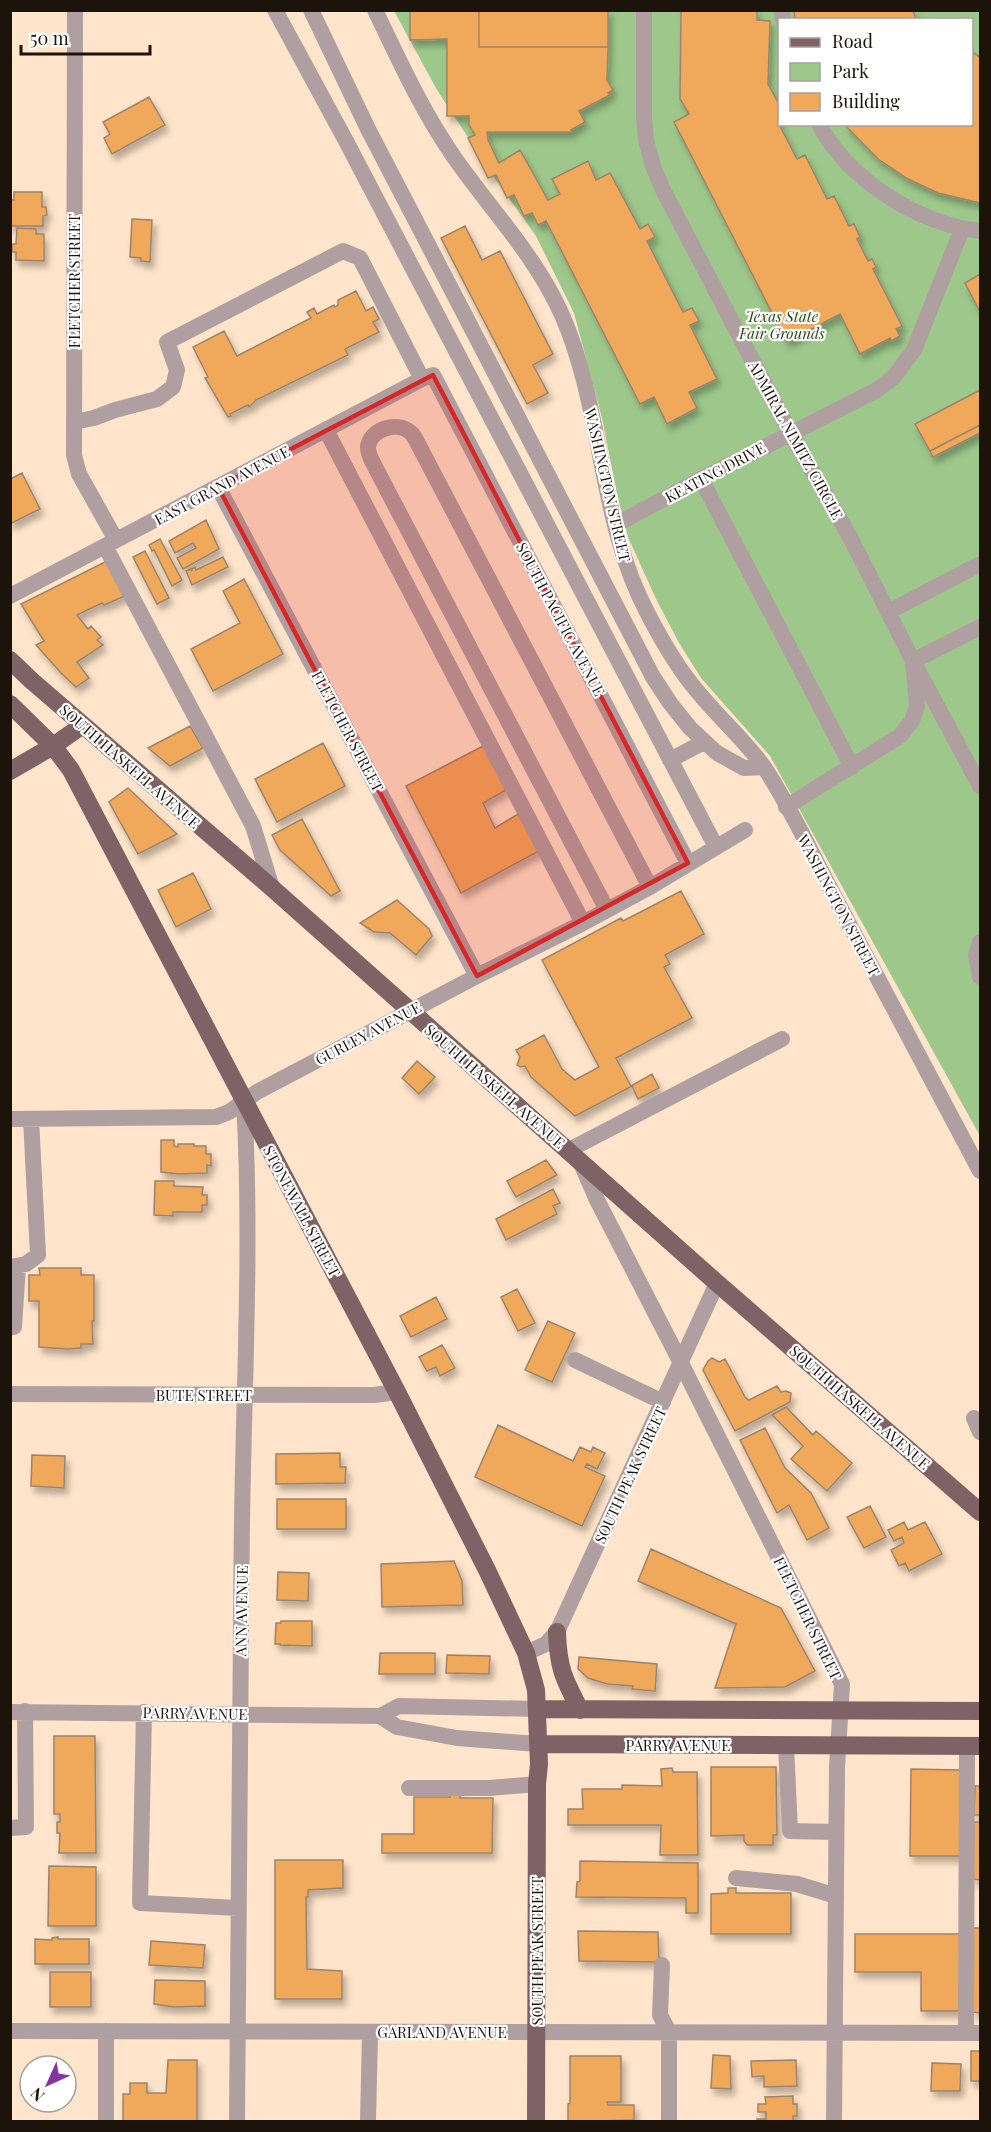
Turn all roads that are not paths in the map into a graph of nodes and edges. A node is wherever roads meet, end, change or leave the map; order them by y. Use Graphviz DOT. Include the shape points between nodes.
graph roads {
  1 [pos="75,10"];
  2 [pos="275,10"];
  3 [pos="311,10"];
  4 [pos="375,10"];
  5 [pos="644,10"];
  6 [pos="820,126"];
  7 [pos="368,129"];
  8 [pos="346,141"];
  9 [pos="962,229"];
  10 [pos="981,231"];
  11 [pos="428,377"];
  12 [pos="371,407"];
  13 [pos="74,422"];
  14 [pos="382,429"];
  15 [pos="326,430"];
  16 [pos="790,432"];
  17 [pos="701,479"];
  18 [pos="218,487"];
  19 [pos="615,525"];
  20 [pos="110,543"];
  21 [pos="981,564"];
  22 [pos="10,596"];
  23 [pos="888,612"];
  24 [pos="981,627"];
  25 [pos="10,660"];
  26 [pos="913,661"];
  27 [pos="10,704"];
  28 [pos="83,724"];
  29 [pos="704,742"];
  30 [pos="53,746"];
  31 [pos="670,760"];
  32 [pos="763,766"];
  33 [pos="852,767"];
  34 [pos="10,771"];
  35 [pos="981,786"];
  36 [pos="786,807"];
  37 [pos="745,831"];
  38 [pos="709,851"];
  39 [pos="688,863"];
  40 [pos="651,887"];
  41 [pos="272,888"];
  42 [pos="607,910"];
  43 [pos="583,923"];
  44 [pos="981,942"];
  45 [pos="477,976"];
  46 [pos="981,977"];
  47 [pos="410,1012"];
  48 [pos="782,1039"];
  49 [pos="244,1101"];
  50 [pos="10,1119"];
  51 [pos="31,1119"];
  52 [pos="574,1155"];
  53 [pos="981,1171"];
  54 [pos="14,1266"];
  55 [pos="717,1283"];
  56 [pos="10,1327"];
  57 [pos="575,1360"];
  58 [pos="681,1363"];
  59 [pos="397,1392"];
  60 [pos="10,1394"];
  61 [pos="244,1395"];
  62 [pos="663,1402"];
  63 [pos="981,1512"];
  64 [pos="557,1632"];
  65 [pos="526,1653"];
  66 [pos="537,1709"];
  67 [pos="580,1710"];
  68 [pos="841,1711"];
  69 [pos="981,1711"];
  70 [pos="18,1712"];
  71 [pos="144,1712"];
  72 [pos="239,1713"];
  73 [pos="380,1716"];
  74 [pos="538,1744"];
  75 [pos="786,1745"];
  76 [pos="838,1745"];
  77 [pos="974,1746"];
  78 [pos="537,1784"];
  79 [pos="409,1788"];
  80 [pos="10,1828"];
  81 [pos="836,1832"];
  82 [pos="736,1878"];
  83 [pos="836,1896"];
  84 [pos="238,1908"];
  85 [pos="662,1965"];
  86 [pos="10,2031"];
  87 [pos="106,2031"];
  88 [pos="238,2031"];
  89 [pos="370,2032"];
  90 [pos="538,2032"];
  91 [pos="669,2032"];
  92 [pos="835,2033"];
  93 [pos="974,2033"];
  94 [pos="106,2121"];
  95 [pos="237,2121"];
  96 [pos="369,2121"];
  97 [pos="536,2121"];
  98 [pos="669,2121"];
  99 [pos="834,2121"];
  1 -- 13 [label="street, FLETCHER STREET"];
  2 -- 8 [label="street"];
  3 -- 7 [label="street"];
  4 -- 19 [label="street, WASHINGTON STREET" via="450,152 527,254 561,312 581,372"];
  5 -- 16 [label="street, ADMIRAL NIMITZ CIRCLE" via="644,117 653,166"];
  6 -- 9 [label="street" via="844,160 869,183 900,203"];
  7 -- 8 [label="street"];
  7 -- 29 [label="street" via="653,676 670,703"];
  8 -- 31 [label="street"];
  9 -- 10 [label="street"];
  9 -- 16 [label="street, KEATING DRIVE" via="914,350 894,377 875,391"];
  11 -- 12 [label="street, EAST GRAND AVENUE"];
  11 -- 13 [label="street, SOUTH PACIFIC AVENUE" via="360,258 343,251 167,342 177,370 173,387 157,399"];
  11 -- 39 [label="street, SOUTH PACIFIC AVENUE"];
  12 -- 14 [label="street"];
  12 -- 15 [label="street, EAST GRAND AVENUE"];
  13 -- 20 [label="street, FLETCHER STREET" via="74,455 79,474"];
  14 -- 40 [label="street" via="397,427 409,431 416,440"];
  14 -- 42 [label="street" via="371,438 368,449 372,461"];
  15 -- 18 [label="street, EAST GRAND AVENUE"];
  15 -- 43 [label="street"];
  16 -- 17 [label="street, KEATING DRIVE"];
  16 -- 23 [label="street, ADMIRAL NIMITZ CIRCLE"];
  17 -- 19 [label="street, KEATING DRIVE"];
  17 -- 33 [label="street"];
  18 -- 20 [label="street, EAST GRAND AVENUE"];
  18 -- 45 [label="street, FLETCHER STREET"];
  19 -- 32 [label="street, WASHINGTON STREET" via="634,585 669,651 695,689"];
  20 -- 22 [label="street, EAST GRAND AVENUE"];
  20 -- 41 [label="street, FLETCHER STREET" via="253,826"];
  21 -- 23 [label="street"];
  23 -- 26 [label="street, ADMIRAL NIMITZ CIRCLE"];
  24 -- 26 [label="street"];
  25 -- 28 [label="main road, SOUTH HASKELL AVENUE"];
  26 -- 33 [label="street, ADMIRAL NIMITZ CIRCLE" via="917,706 912,721 900,736"];
  26 -- 35 [label="street, ADMIRAL NIMITZ CIRCLE"];
  27 -- 30 [label="main road, STONEWALL STREET"];
  28 -- 30 [label="main road"];
  28 -- 41 [label="main road, SOUTH HASKELL AVENUE"];
  29 -- 31 [label="street"];
  29 -- 32 [label="street" via="744,768"];
  30 -- 34 [label="main road"];
  30 -- 49 [label="main road, STONEWALL STREET" via="71,770"];
  31 -- 38 [label="street"];
  32 -- 36 [label="street, WASHINGTON STREET"];
  33 -- 36 [label="street, ADMIRAL NIMITZ CIRCLE"];
  36 -- 53 [label="street, WASHINGTON STREET"];
  37 -- 38 [label="street, GURLEY AVENUE"];
  38 -- 39 [label="street, GURLEY AVENUE"];
  39 -- 40 [label="street, GURLEY AVENUE"];
  40 -- 42 [label="street, GURLEY AVENUE"];
  41 -- 47 [label="main road, SOUTH HASKELL AVENUE"];
  42 -- 43 [label="street, GURLEY AVENUE"];
  43 -- 45 [label="street, GURLEY AVENUE"];
  44 -- 46 [label="street" via="976,955"];
  45 -- 47 [label="street, GURLEY AVENUE"];
  47 -- 49 [label="street, GURLEY AVENUE"];
  47 -- 52 [label="main road, SOUTH HASKELL AVENUE"];
  48 -- 52 [label="street"];
  49 -- 51 [label="street, GURLEY AVENUE" via="216,1117"];
  49 -- 59 [label="main road, STONEWALL STREET"];
  49 -- 61 [label="street, ANN AVENUE"];
  50 -- 51 [label="street, GURLEY AVENUE"];
  51 -- 54 [label="street" via="38,1255 26,1264"];
  52 -- 55 [label="main road, SOUTH HASKELL AVENUE"];
  52 -- 58 [label="street, FLETCHER STREET"];
  54 -- 56 [label="street" via="14,1327"];
  55 -- 58 [label="street, SOUTH PEAK STREET"];
  55 -- 63 [label="main road, SOUTH HASKELL AVENUE"];
  57 -- 62 [label="street"];
  58 -- 62 [label="street, SOUTH PEAK STREET"];
  58 -- 68 [label="street, FLETCHER STREET" via="842,1684"];
  59 -- 61 [label="street, BUTE STREET"];
  59 -- 65 [label="main road, STONEWALL STREET"];
  60 -- 61 [label="street, BUTE STREET"];
  61 -- 72 [label="street, ANN AVENUE"];
  62 -- 64 [label="street, SOUTH PEAK STREET"];
  64 -- 65 [label="street, SOUTH PEAK STREET" via="546,1644"];
  64 -- 67 [label="main road" via="562,1675"];
  65 -- 66 [label="main road, STONEWALL STREET"];
  66 -- 67 [label="main road, PARRY AVENUE"];
  66 -- 73 [label="street, PARRY AVENUE" via="399,1706"];
  66 -- 74 [label="main road, STONEWALL STREET"];
  67 -- 68 [label="main road, PARRY AVENUE"];
  68 -- 69 [label="main road, PARRY AVENUE"];
  68 -- 76 [label="street, FLETCHER STREET"];
  70 -- 71 [label="street, PARRY AVENUE"];
  70 -- 80 [label="street" via="26,1827"];
  71 -- 72 [label="street, PARRY AVENUE"];
  71 -- 84 [label="street" via="140,1903"];
  72 -- 73 [label="street, PARRY AVENUE"];
  72 -- 84 [label="street, ANN AVENUE"];
  73 -- 74 [label="street, PARRY AVENUE" via="397,1727"];
  74 -- 75 [label="main road, PARRY AVENUE"];
  74 -- 78 [label="main road, SOUTH PEAK STREET"];
  75 -- 76 [label="main road, PARRY AVENUE"];
  75 -- 81 [label="street" via="790,1831"];
  76 -- 77 [label="main road, PARRY AVENUE"];
  76 -- 81 [label="street, FLETCHER STREET"];
  77 -- 93 [label="street"];
  78 -- 79 [label="street"];
  78 -- 90 [label="main road, SOUTH PEAK STREET"];
  81 -- 83 [label="street, FLETCHER STREET"];
  82 -- 83 [label="street" via="797,1884"];
  83 -- 92 [label="street, FLETCHER STREET"];
  84 -- 88 [label="street, ANN AVENUE"];
  85 -- 91 [label="street" via="660,2014"];
  86 -- 87 [label="street, GARLAND AVENUE"];
  87 -- 88 [label="street, GARLAND AVENUE"];
  87 -- 94 [label="street"];
  88 -- 89 [label="street, GARLAND AVENUE"];
  88 -- 95 [label="street, ANN AVENUE"];
  89 -- 90 [label="street, GARLAND AVENUE"];
  89 -- 96 [label="street"];
  90 -- 91 [label="street, GARLAND AVENUE"];
  90 -- 97 [label="main road, SOUTH PEAK STREET"];
  91 -- 92 [label="street, GARLAND AVENUE"];
  91 -- 98 [label="street"];
  92 -- 93 [label="street, GARLAND AVENUE"];
  92 -- 99 [label="street, FLETCHER STREET"];
}
